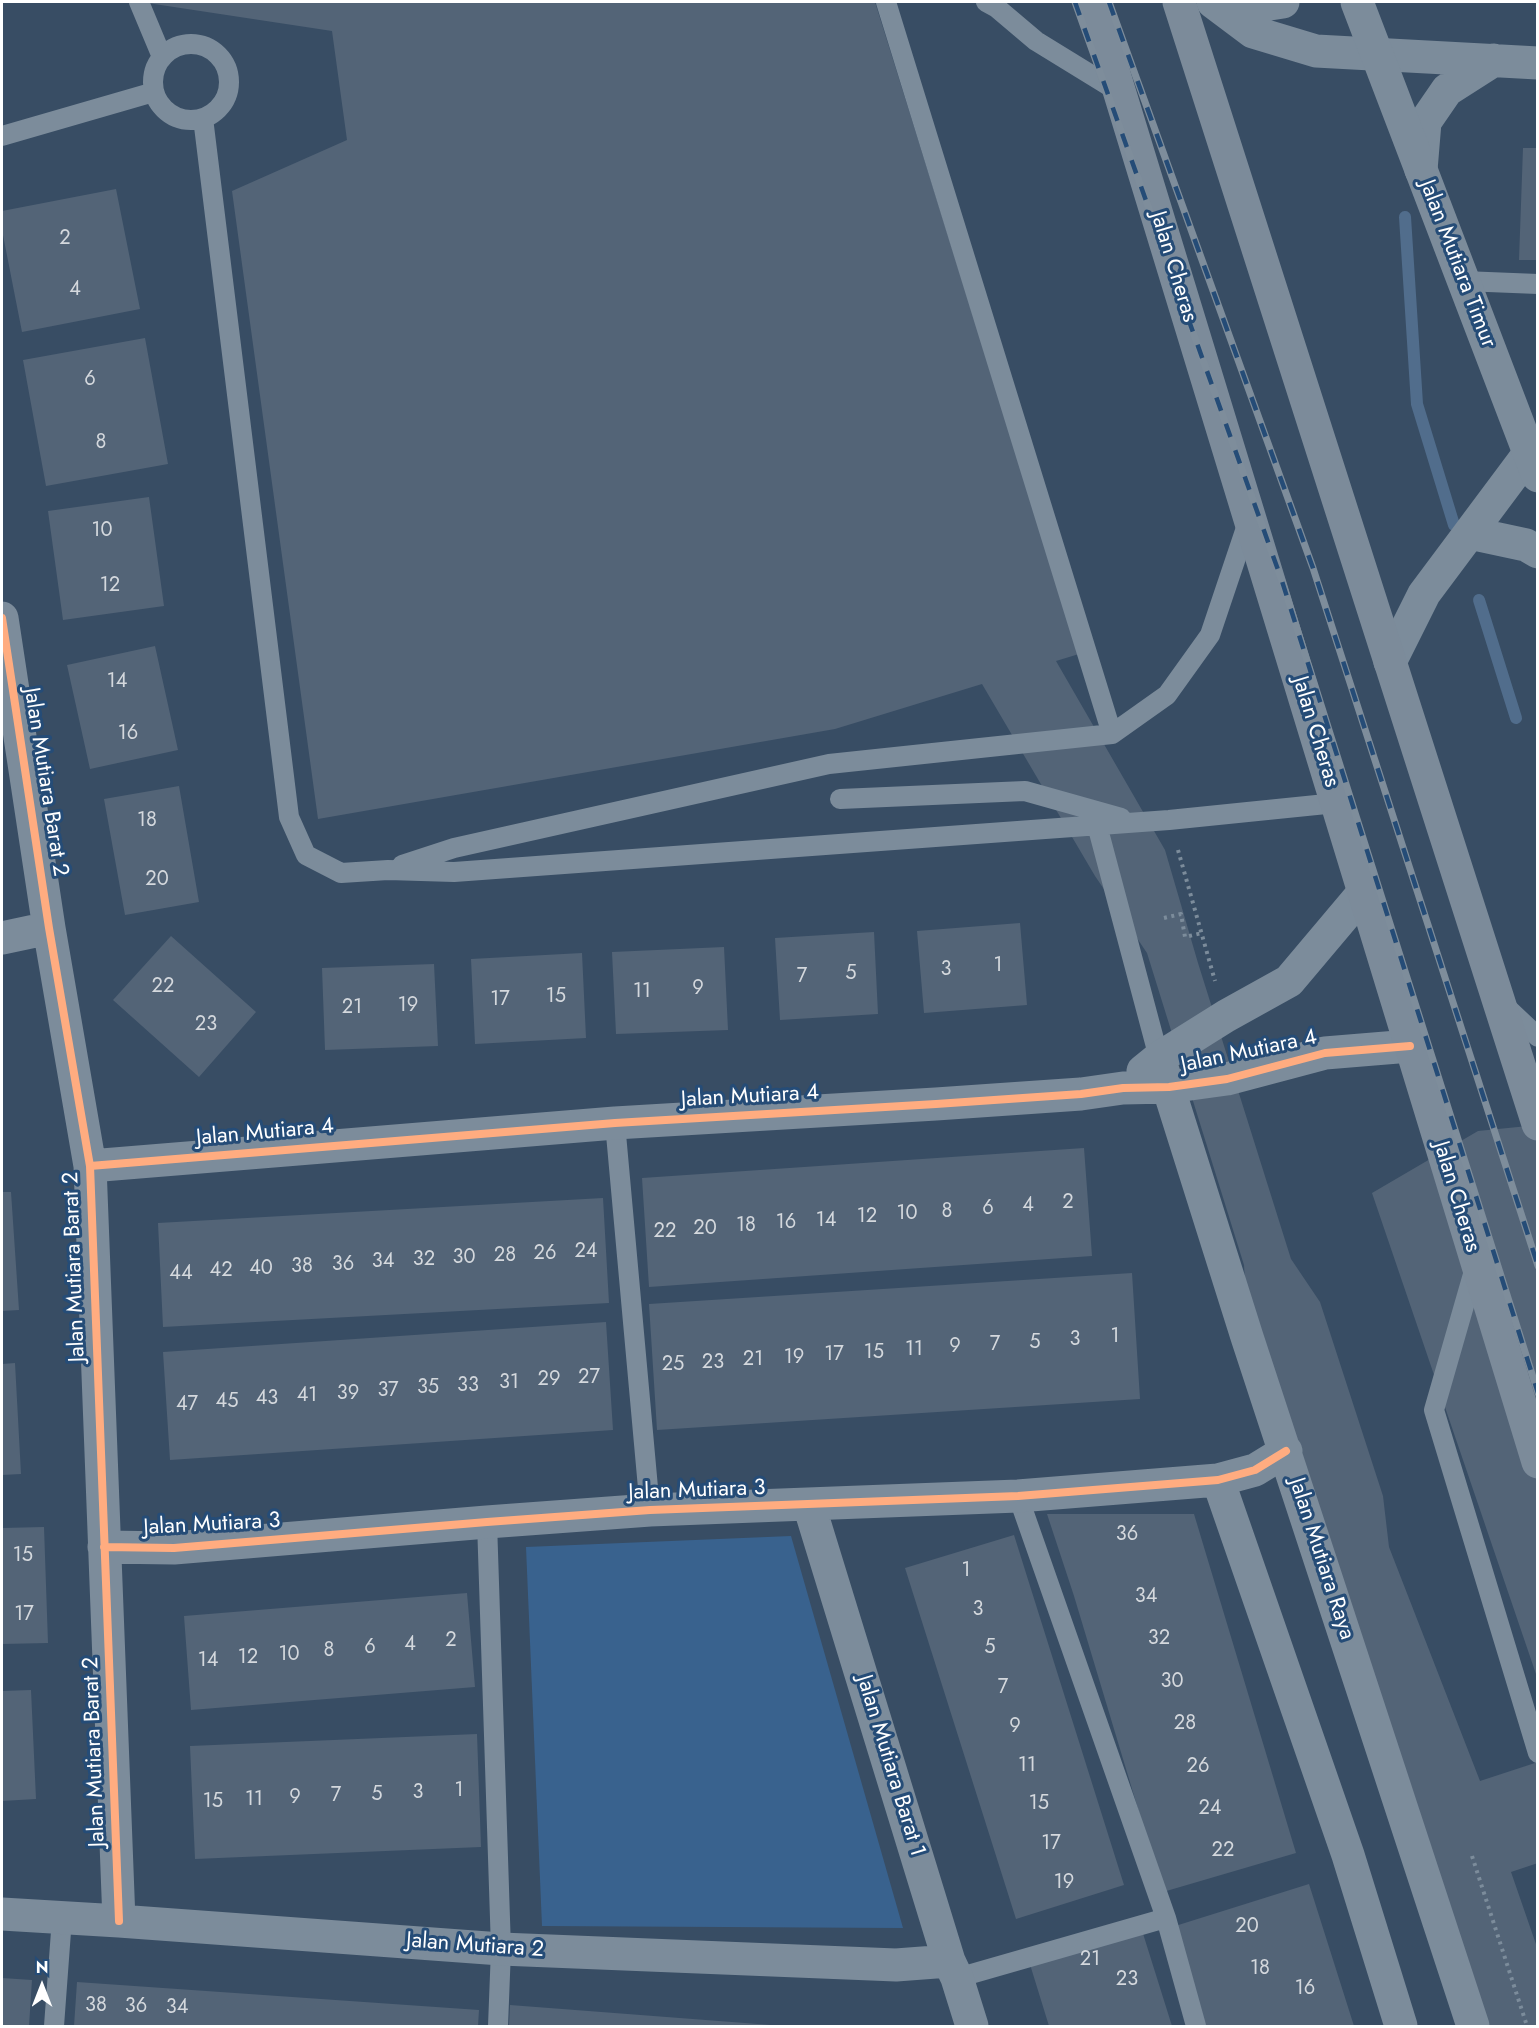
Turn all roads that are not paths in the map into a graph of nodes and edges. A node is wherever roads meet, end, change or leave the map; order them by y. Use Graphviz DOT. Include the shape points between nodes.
graph roads {
  1 [pos="139,2"];
  2 [pos="886,2"];
  3 [pos="987,2"];
  4 [pos="1092,2"];
  5 [pos="1179,2"];
  6 [pos="1215,2"];
  7 [pos="1283,2"];
  8 [pos="1357,2"];
  9 [pos="1377,53"];
  10 [pos="162,57"];
  11 [pos="1494,60"];
  12 [pos="1538,63"];
  13 [pos="154,92"];
  14 [pos="1119,92"];
  15 [pos="203,118"];
  16 [pos="2,136"];
  17 [pos="1421,171"];
  18 [pos="1463,281"];
  19 [pos="1538,284"];
  20 [pos="1535,460"];
  21 [pos="1249,517"];
  22 [pos="1470,533"];
  23 [pos="1538,552"];
  24 [pos="2,618"];
  25 [pos="1390,662"];
  26 [pos="1112,734"];
  27 [pos="840,799"];
  28 [pos="1336,803"];
  29 [pos="1136,822"];
  30 [pos="1097,825"];
  31 [pos="388,870"];
  32 [pos="1364,892"];
  33 [pos="49,928"];
  34 [pos="2,938"];
  35 [pos="1498,999"];
  36 [pos="1538,1037"];
  37 [pos="1410,1046"];
  38 [pos="1164,1072"];
  39 [pos="615,1123"];
  40 [pos="1538,1124"];
  41 [pos="90,1166"];
  42 [pos="1476,1262"];
  43 [pos="1286,1451"];
  44 [pos="1538,1462"];
  45 [pos="1218,1480"];
  46 [pos="1018,1496"];
  47 [pos="809,1505"];
  48 [pos="650,1510"];
  49 [pos="487,1522"];
  50 [pos="104,1547"];
  51 [pos="1538,1753"];
  52 [pos="2,1914"];
  53 [pos="62,1918"];
  54 [pos="1166,1918"];
  55 [pos="119,1921"];
  56 [pos="501,1949"];
  57 [pos="953,1970"];
  58 [pos="54,2026"];
  59 [pos="498,2026"];
  60 [pos="972,2026"];
  61 [pos="1196,2026"];
  62 [pos="1401,2026"];
  63 [pos="1473,2026"];
  1 -- 10 [label="lane"];
  2 -- 26 [label="lane"];
  3 -- 14 [label="lane" via="1036,41"];
  4 -- 14 [label="highway, Jalan Cheras"];
  5 -- 25 [label="highway"];
  6 -- 7 [label="street" via="1257,6"];
  6 -- 9 [label="street" via="1253,32 1287,43 1316,51"];
  8 -- 9 [label="street, Jalan Mutiara Timur"];
  9 -- 11 [label="street"];
  9 -- 17 [label="street, Jalan Mutiara Timur"];
  10 -- 13 [label="lane" via="153,79"];
  10 -- 15 [label="lane" via="172,49 196,45 209,49 226,67 228,92 222,104"];
  11 -- 12 [label="street"];
  11 -- 17 [label="street" via="1447,90 1425,122"];
  13 -- 15 [label="lane" via="168,112 184,119"];
  13 -- 16 [label="lane"];
  14 -- 21 [label="highway, Jalan Cheras"];
  15 -- 31 [label="lane" via="290,817 306,855 341,873"];
  17 -- 18 [label="street, Jalan Mutiara Timur"];
  18 -- 19 [label="lane"];
  18 -- 20 [label="street, Jalan Mutiara Timur"];
  20 -- 22 [label="street"];
  21 -- 26 [label="lane" via="1210,635 1167,696"];
  21 -- 28 [label="highway, Jalan Cheras"];
  22 -- 23 [label="street"];
  22 -- 25 [label="street" via="1424,594"];
  24 -- 33 [label="street, Jalan Mutiara Barat 2"];
  25 -- 35 [label="highway"];
  26 -- 31 [label="lane" via="829,764 454,848"];
  27 -- 29 [label="lane" via="1025,791"];
  28 -- 29 [label="lane"];
  28 -- 32 [label="highway, Jalan Cheras"];
  29 -- 30 [label="lane"];
  30 -- 31 [label="lane" via="454,872"];
  30 -- 38 [label="lane"];
  32 -- 37 [label="highway, Jalan Cheras"];
  32 -- 38 [label="street, Jalan Mutiara 4" via="1289,981 1226,1016"];
  33 -- 34 [label="street"];
  33 -- 41 [label="street, Jalan Mutiara Barat 2"];
  35 -- 36 [label="lane"];
  35 -- 40 [label="highway"];
  37 -- 38 [label="street, Jalan Mutiara 4" via="1325,1053 1227,1078"];
  37 -- 42 [label="highway, Jalan Cheras"];
  38 -- 39 [label="street, Jalan Mutiara 4" via="1123,1088 1081,1094"];
  38 -- 43 [label="street, Jalan Mutiara Raya"];
  39 -- 41 [label="street, Jalan Mutiara 4"];
  39 -- 48 [label="lane"];
  41 -- 50 [label="street, Jalan Mutiara Barat 2"];
  42 -- 44 [label="highway, Jalan Cheras"];
  42 -- 51 [label="lane" via="1434,1410"];
  43 -- 45 [label="street, Jalan Mutiara 3" via="1256,1470"];
  43 -- 63 [label="street, Jalan Mutiara Raya"];
  45 -- 46 [label="street, Jalan Mutiara 3"];
  45 -- 62 [label="street" via="1348,1855"];
  46 -- 47 [label="street, Jalan Mutiara 3"];
  46 -- 54 [label="lane"];
  47 -- 48 [label="street, Jalan Mutiara 3"];
  47 -- 57 [label="street, Jalan Mutiara Barat 1"];
  48 -- 49 [label="street, Jalan Mutiara 3"];
  49 -- 50 [label="street, Jalan Mutiara 3" via="174,1548"];
  49 -- 56 [label="lane"];
  50 -- 55 [label="street, Jalan Mutiara Barat 2"];
  52 -- 53 [label="street, Jalan Mutiara 2"];
  53 -- 55 [label="street, Jalan Mutiara 2"];
  53 -- 58 [label="lane"];
  54 -- 57 [label="lane"];
  54 -- 61 [label="lane"];
  55 -- 56 [label="street, Jalan Mutiara 2"];
  56 -- 57 [label="street, Jalan Mutiara 2"];
  56 -- 59 [label="lane"];
  57 -- 60 [label="street, Jalan Mutiara Barat 1"];
}
